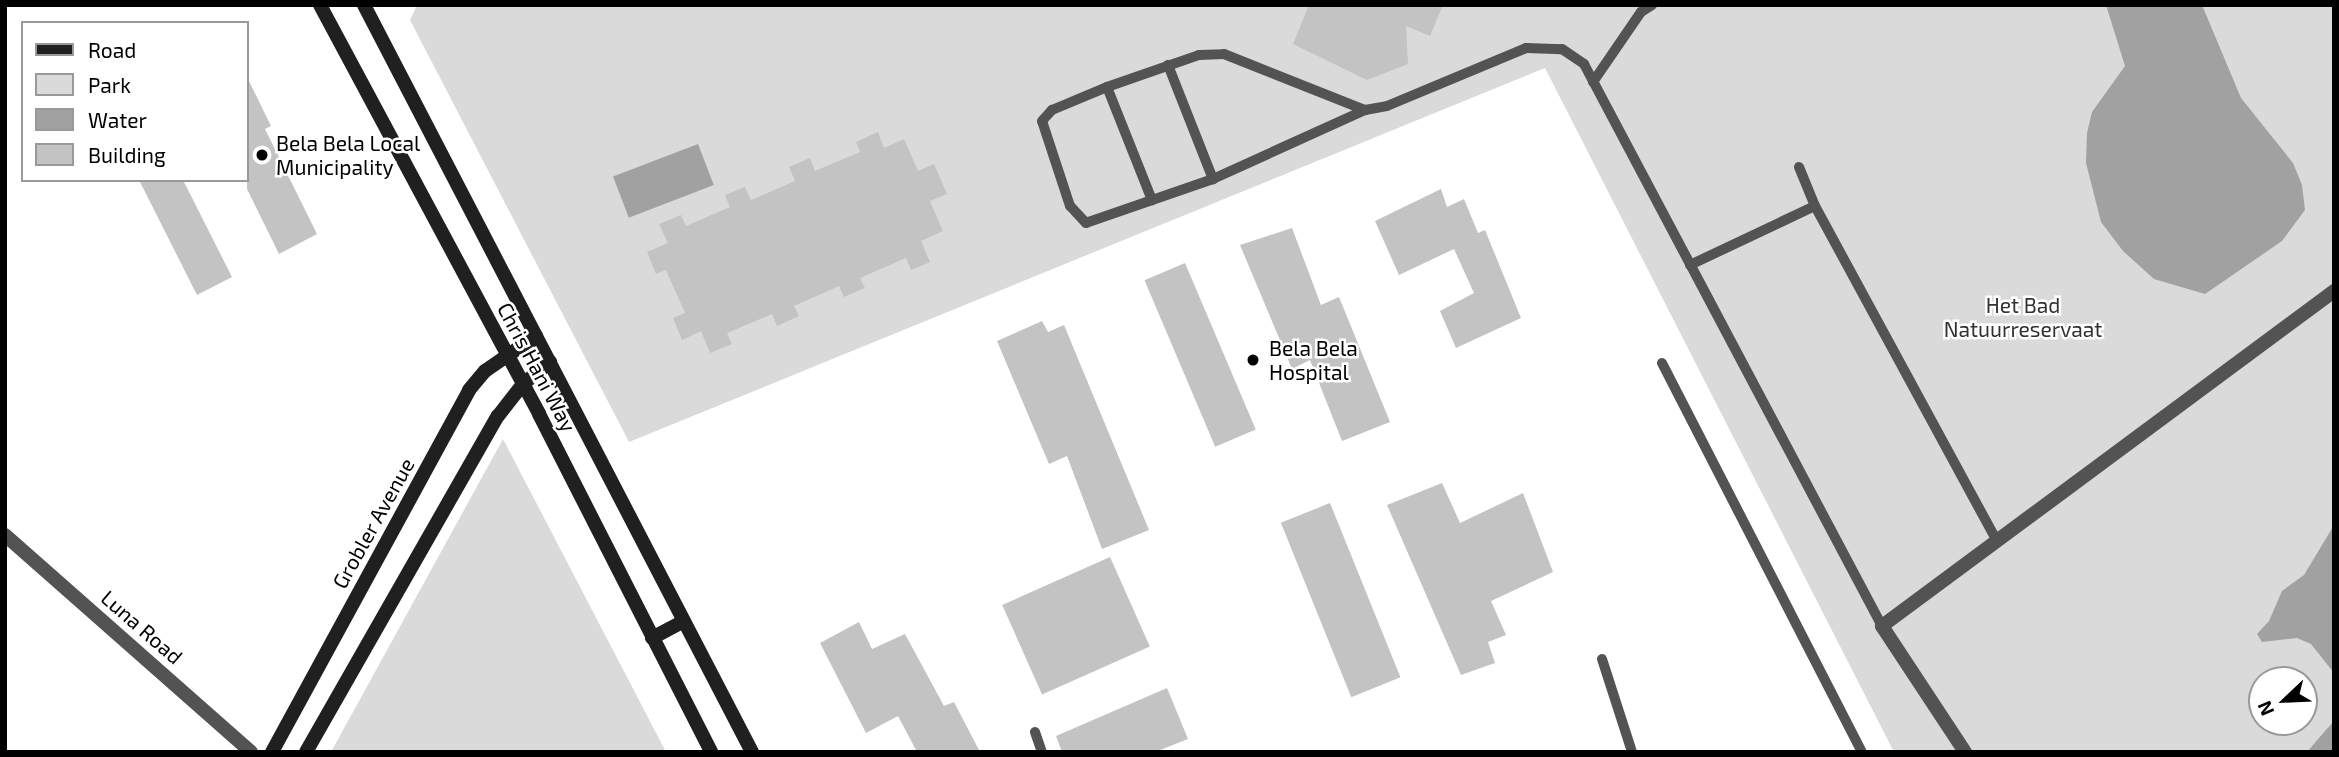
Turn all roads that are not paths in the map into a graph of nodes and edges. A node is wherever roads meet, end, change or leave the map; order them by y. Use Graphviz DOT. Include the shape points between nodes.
graph roads {
  1 [pos="320,5"];
  2 [pos="364,5"];
  3 [pos="1652,5"];
  4 [pos="1168,65"];
  5 [pos="1593,82"];
  6 [pos="1107,87"];
  7 [pos="1365,110"];
  8 [pos="1799,167"];
  9 [pos="1213,179"];
  10 [pos="1153,200"];
  11 [pos="1815,206"];
  12 [pos="1690,265"];
  13 [pos="2334,291"];
  14 [pos="536,336"];
  15 [pos="507,354"];
  16 [pos="550,362"];
  17 [pos="1662,363"];
  18 [pos="523,384"];
  19 [pos="5,535"];
  20 [pos="1996,540"];
  21 [pos="684,621"];
  22 [pos="1882,626"];
  23 [pos="652,638"];
  24 [pos="1602,659"];
  25 [pos="1035,732"];
  26 [pos="251,752"];
  27 [pos="272,752"];
  28 [pos="306,752"];
  29 [pos="710,752"];
  30 [pos="752,752"];
  31 [pos="1042,752"];
  32 [pos="1632,752"];
  33 [pos="1863,752"];
  34 [pos="1965,752"];
  1 -- 15 [label="main road, Chris Hani Way"];
  2 -- 14 [label="main road, Chris Hani Way"];
  3 -- 5 [label="lane" via="1641,12"];
  4 -- 6 [label="lane"];
  4 -- 7 [label="lane" via="1199,55 1224,54"];
  4 -- 9 [label="lane"];
  5 -- 7 [label="lane" via="1584,64 1562,49 1526,48 1387,106"];
  5 -- 12 [label="lane"];
  6 -- 10 [label="lane"];
  6 -- 10 [label="lane" via="1052,110 1042,121 1069,206 1086,223"];
  7 -- 9 [label="lane"];
  8 -- 11 [label="lane"];
  9 -- 10 [label="lane"];
  11 -- 12 [label="lane"];
  11 -- 20 [label="lane"];
  12 -- 22 [label="lane"];
  13 -- 20 [label="street"];
  14 -- 15 [label="main road, Grobler Avenue"];
  14 -- 16 [label="main road, Chris Hani Way"];
  15 -- 18 [label="main road, Chris Hani Way"];
  15 -- 27 [label="main road, Grobler Avenue" via="469,390"];
  16 -- 18 [label="main road"];
  16 -- 21 [label="main road, Chris Hani Way"];
  17 -- 33 [label="lane"];
  18 -- 23 [label="main road, Chris Hani Way"];
  18 -- 28 [label="main road" via="406,572"];
  19 -- 26 [label="street, Luna Road"];
  20 -- 22 [label="street"];
  21 -- 23 [label="main road"];
  21 -- 30 [label="main road, Chris Hani Way"];
  22 -- 34 [label="street"];
  23 -- 29 [label="main road, Chris Hani Way"];
  24 -- 32 [label="lane"];
  25 -- 31 [label="lane"];
}
